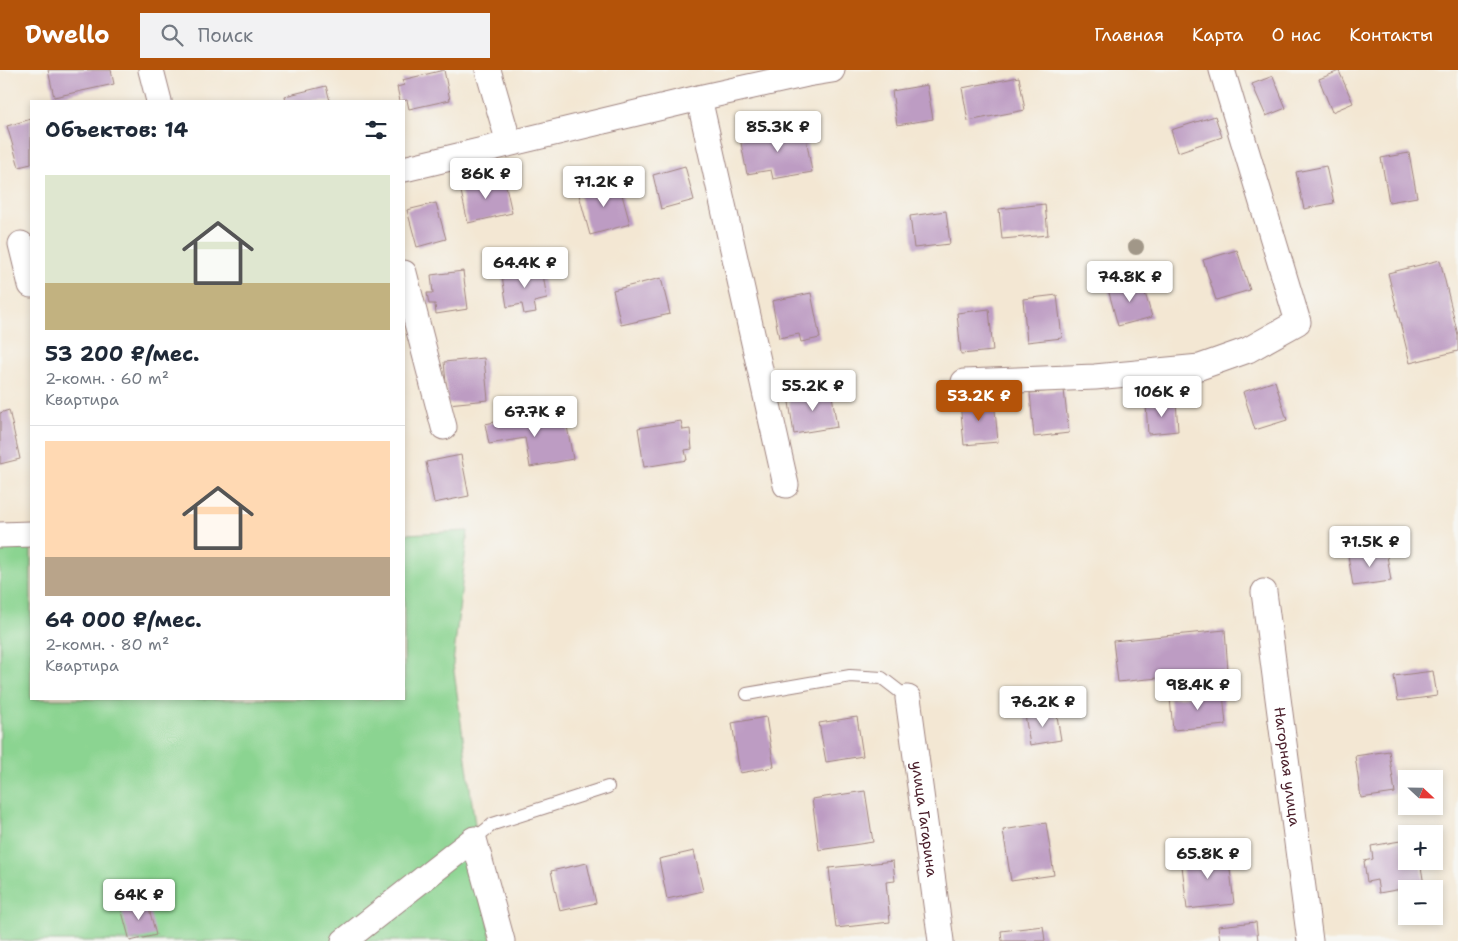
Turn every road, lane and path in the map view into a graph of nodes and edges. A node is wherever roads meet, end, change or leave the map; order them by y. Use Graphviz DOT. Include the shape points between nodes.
graph roads {
  1 [pos="151,70"];
  2 [pos="488,70"];
  3 [pos="832,70"];
  4 [pos="1222,70"];
  5 [pos="699,98"];
  6 [pos="158,100"];
  7 [pos="509,143"];
  8 [pos="405,169"];
  9 [pos="18,244"];
  10 [pos="405,277"];
  11 [pos="30,281"];
  12 [pos="964,382"];
  13 [pos="444,427"];
  14 [pos="786,486"];
  15 [pos="30,534"];
  16 [pos="0,535"];
  17 [pos="1264,592"];
  18 [pos="747,694"];
  19 [pos="908,698"];
  20 [pos="608,786"];
  21 [pos="474,839"];
  22 [pos="344,941"];
  23 [pos="502,941"];
  24 [pos="941,941"];
  25 [pos="1310,941"];
  1 -- 6 [label="street"];
  2 -- 7 [label="street"];
  3 -- 5 [label="street"];
  4 -- 12 [label="street" via="1298,322 1248,350 1200,367 1095,377"];
  5 -- 7 [label="street"];
  5 -- 14 [label="street"];
  7 -- 8 [label="street"];
  9 -- 11 [label="street"];
  10 -- 13 [label="street"];
  15 -- 16 [label="street"];
  17 -- 25 [label="street, Нагорная улица"];
  18 -- 19 [label="lane" via="850,676 882,678"];
  19 -- 24 [label="street, улица Гагарина"];
  20 -- 21 [label="lane" via="493,824"];
  21 -- 22 [label="street"];
  21 -- 23 [label="street"];
}
